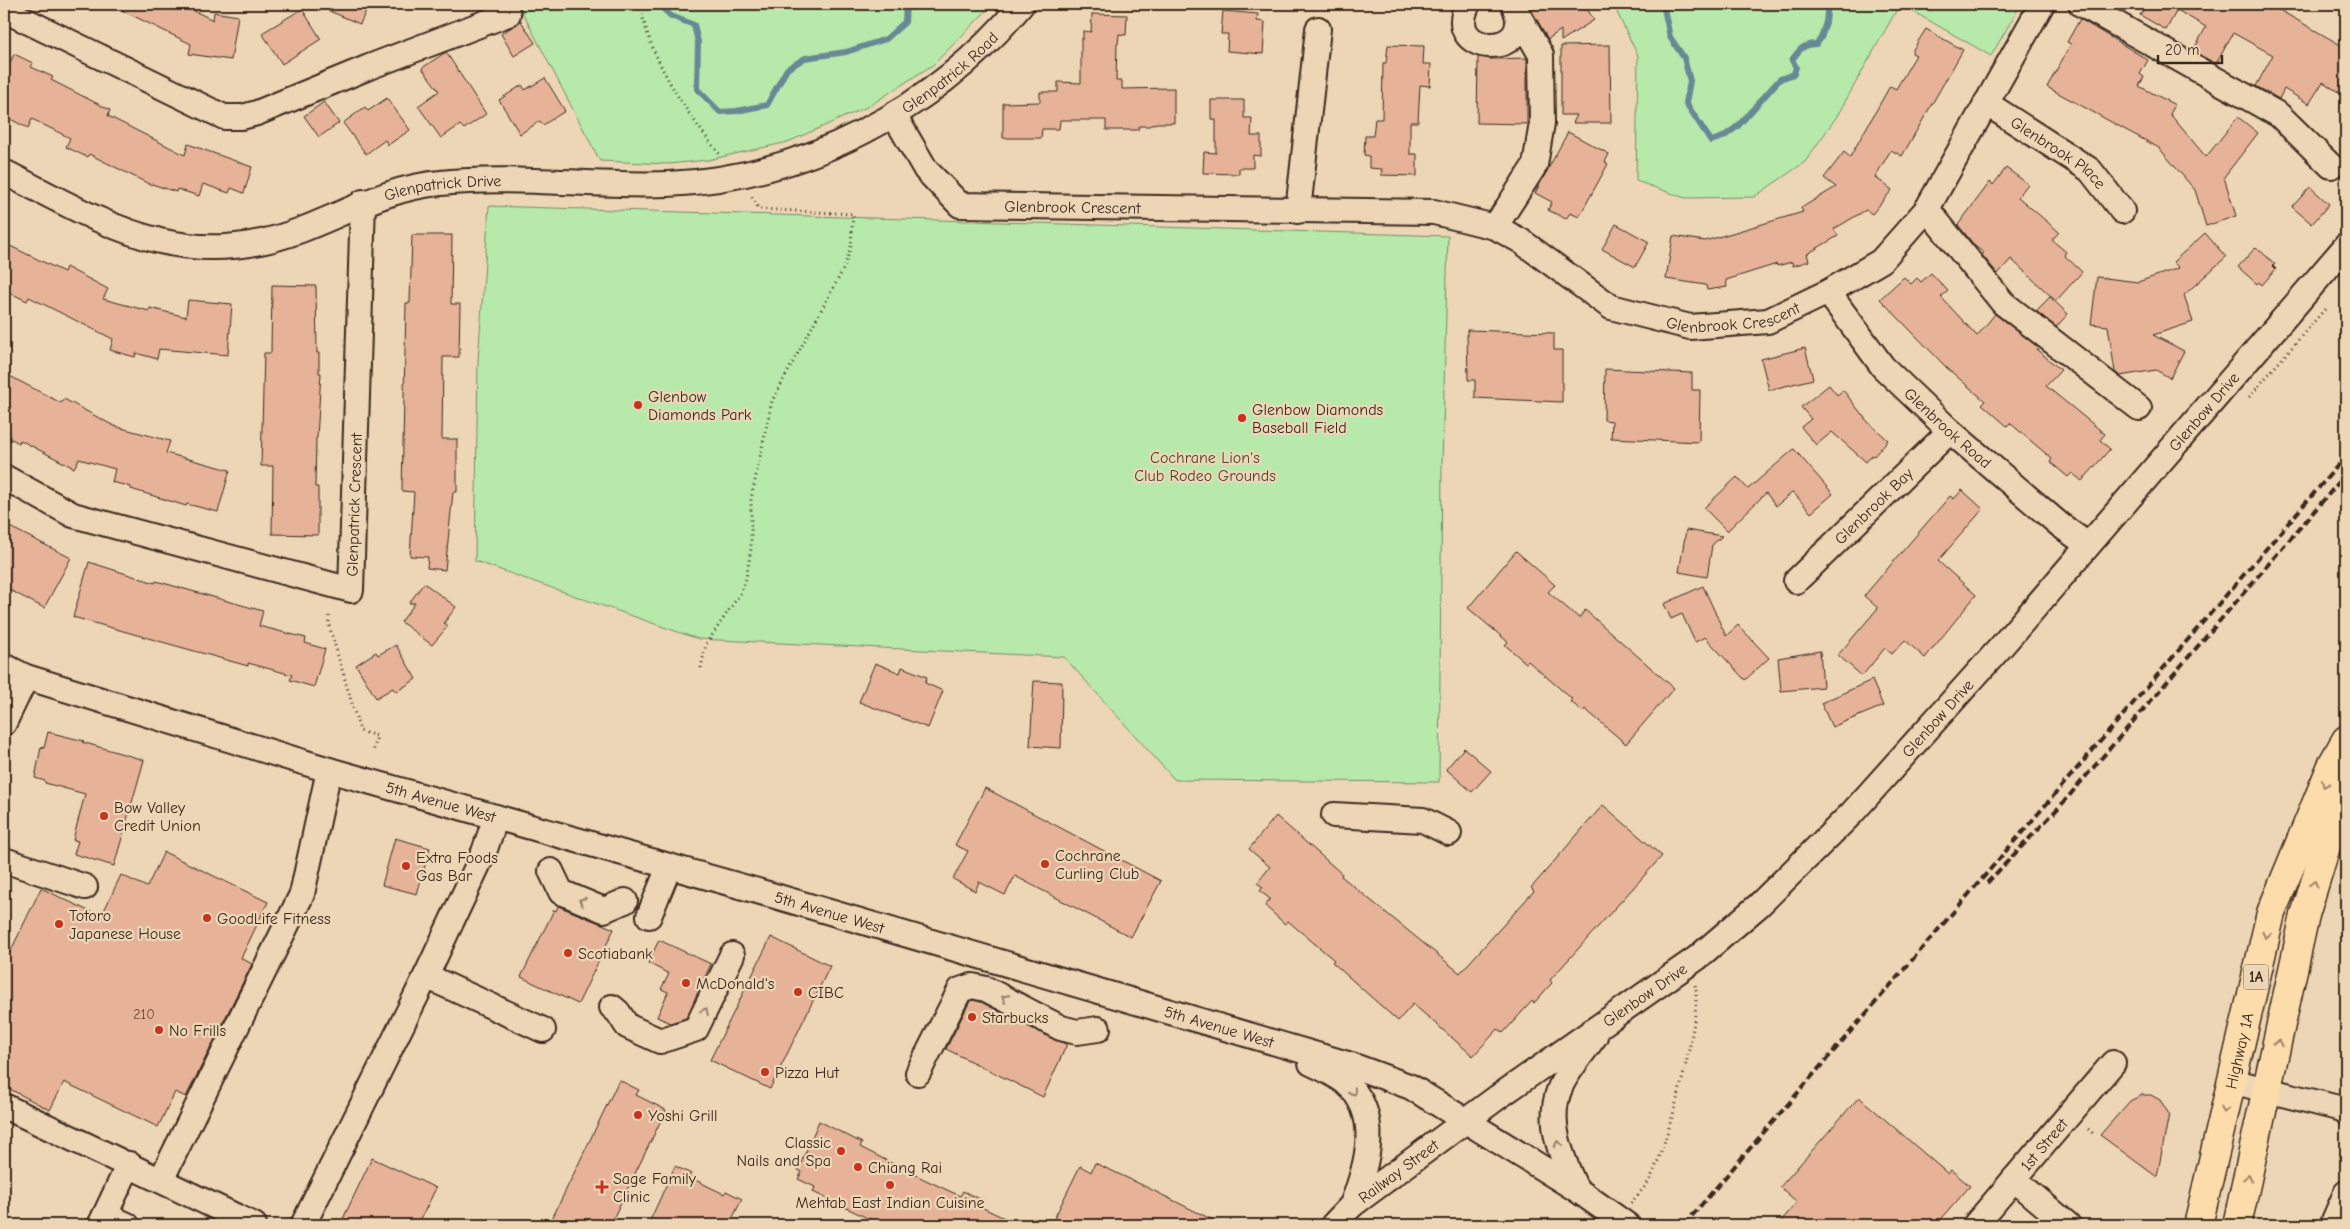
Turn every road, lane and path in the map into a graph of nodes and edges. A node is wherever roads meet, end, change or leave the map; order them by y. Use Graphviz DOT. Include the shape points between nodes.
graph roads {
  1 [pos="640,4"];
  2 [pos="1022,4"];
  3 [pos="1468,4"];
  4 [pos="2042,4"];
  5 [pos="2081,4"];
  6 [pos="1515,8"];
  7 [pos="4,10"];
  8 [pos="508,14"];
  9 [pos="1318,29"];
  10 [pos="1986,103"];
  11 [pos="894,115"];
  12 [pos="723,158"];
  13 [pos="2331,166"];
  14 [pos="4,172"];
  15 [pos="749,191"];
  16 [pos="363,202"];
  17 [pos="1927,209"];
  18 [pos="1298,211"];
  19 [pos="2122,211"];
  20 [pos="1495,227"];
  21 [pos="2346,246"];
  22 [pos="1828,292"];
  23 [pos="2139,408"];
  24 [pos="1950,431"];
  25 [pos="4,477"];
  26 [pos="2088,545"];
  27 [pos="1796,580"];
  28 [pos="330,616"];
  29 [pos="4,666"];
  30 [pos="702,668"];
  31 [pos="26,677"];
  32 [pos="4,723"];
  33 [pos="2346,740"];
  34 [pos="373,753"];
  35 [pos="329,770"];
  36 [pos="2346,782"];
  37 [pos="1334,815"];
  38 [pos="496,817"];
  39 [pos="1449,833"];
  40 [pos="4,860"];
  41 [pos="669,867"];
  42 [pos="551,871"];
  43 [pos="85,887"];
  44 [pos="625,901"];
  45 [pos="649,916"];
  46 [pos="732,955"];
  47 [pos="426,976"];
  48 [pos="1695,982"];
  49 [pos="615,1010"];
  50 [pos="1604,1023"];
  51 [pos="1098,1029"];
  52 [pos="544,1030"];
  53 [pos="1267,1041"];
  54 [pos="2113,1063"];
  55 [pos="918,1073"];
  56 [pos="2231,1081"];
  57 [pos="2268,1090"];
  58 [pos="4,1106"];
  59 [pos="2346,1112"];
  60 [pos="1466,1120"];
  61 [pos="2088,1130"];
  62 [pos="2095,1135"];
  63 [pos="129,1164"];
  64 [pos="2014,1179"];
  65 [pos="161,1180"];
  66 [pos="1576,1189"];
  67 [pos="2346,1193"];
  68 [pos="1352,1205"];
  69 [pos="1628,1216"];
  70 [pos="103,1220"];
  71 [pos="1985,1222"];
  72 [pos="127,1225"];
  73 [pos="254,1225"];
  74 [pos="303,1225"];
  75 [pos="1333,1225"];
  76 [pos="2068,1225"];
  77 [pos="2198,1225"];
  78 [pos="2237,1225"];
  79 [pos="2332,1225"];
  1 -- 12 [label="path" via="651,43 682,104"];
  2 -- 11 [label="street, Glenpatrick Road" via="976,54"];
  3 -- 6 [label="street" via="1464,12 1466,30 1471,38 1486,46 1495,46 1511,38 1518,22"];
  4 -- 10 [label="street, Glenbrook Crescent"];
  5 -- 13 [label="street" via="2279,115"];
  6 -- 20 [label="street" via="1541,55 1542,122 1535,165"];
  7 -- 8 [label="street" via="224,117 257,113"];
  9 -- 18 [label="street"];
  10 -- 17 [label="street, Glenbrook Crescent"];
  10 -- 19 [label="street, Glenbrook Place" via="2090,170"];
  11 -- 16 [label="street, Glenpatrick Drive" via="827,148 736,176 668,184 439,183"];
  11 -- 18 [label="street, Glenbrook Crescent" via="926,170 960,205"];
  14 -- 16 [label="street, Glenpatrick Drive" via="125,231 156,241 200,247 257,243 281,237"];
  15 -- 30 [label="path" via="758,209 853,214 851,245 845,266 772,401 751,499 751,550 746,579 740,594 706,644"];
  16 -- 25 [label="street, Glenpatrick Crescent" via="351,590 73,514"];
  17 -- 22 [label="street, Glenbrook Crescent" via="1881,261"];
  17 -- 23 [label="street" via="2003,303"];
  18 -- 20 [label="street, Glenbrook Crescent" via="1434,212"];
  20 -- 22 [label="street, Glenbrook Crescent" via="1521,241 1611,307 1690,327 1768,321"];
  21 -- 26 [label="street, Glenbow Drive"];
  22 -- 24 [label="street, Glenbrook Road" via="1883,367"];
  24 -- 26 [label="street, Glenbrook Road"];
  24 -- 27 [label="street, Glenbrook Bay"];
  26 -- 50 [label="street, Glenbow Drive" via="2000,648 1815,850 1759,905 1697,958"];
  28 -- 34 [label="path" via="329,625 360,731 377,736"];
  29 -- 31 [label="street, 5th Avenue West"];
  31 -- 32 [label="street"];
  31 -- 35 [label="street, 5th Avenue West"];
  33 -- 56 [label="main road, Highway 1A / 1A, one-way" via="2333,763 2271,913"];
  35 -- 38 [label="street, 5th Avenue West"];
  35 -- 65 [label="street" via="302,894"];
  57 -- 36 [label="main road, 1A, one-way" via="2305,915"];
  37 -- 39 [label="street" via="1424,820"];
  38 -- 41 [label="street, 5th Avenue West"];
  38 -- 47 [label="street" via="484,852"];
  40 -- 43 [label="street"];
  41 -- 45 [label="street"];
  41 -- 53 [label="street, 5th Avenue West"];
  44 -- 42 [label="street, one-way" via="604,910 561,892"];
  49 -- 46 [label="street, one-way" via="633,1014 677,1035 696,1029"];
  47 -- 52 [label="street"];
  47 -- 74 [label="street"];
  48 -- 69 [label="path" via="1697,1003 1681,1082 1659,1157"];
  50 -- 60 [label="street, Glenbow Drive"];
  66 -- 50 [label="street, one-way" via="1557,1143 1554,1120 1557,1096 1564,1079"];
  51 -- 55 [label="street, one-way" via="1077,1032 1061,1028 986,988 972,986 960,990"];
  53 -- 60 [label="street, 5th Avenue West" via="1351,1064 1411,1087"];
  53 -- 68 [label="street, one-way" via="1324,1069 1345,1083 1358,1098 1367,1119 1369,1140 1365,1171"];
  54 -- 64 [label="street, 1st Street"];
  56 -- 57 [label="street"];
  56 -- 77 [label="main road, Highway 1A / 1A, one-way"];
  57 -- 59 [label="street"];
  78 -- 57 [label="main road, 1A, one-way"];
  58 -- 63 [label="street"];
  60 -- 66 [label="street, 5th Avenue West"];
  60 -- 68 [label="street, Railway Street"];
  61 -- 62 [label="path"];
  63 -- 65 [label="street"];
  63 -- 70 [label="street"];
  64 -- 71 [label="street, 1st Street"];
  64 -- 76 [label="street"];
  65 -- 73 [label="street"];
  66 -- 69 [label="street, 5th Avenue West"];
  67 -- 79 [label="street"];
  68 -- 75 [label="street, Railway Street"];
  70 -- 72 [label="street"];
}
